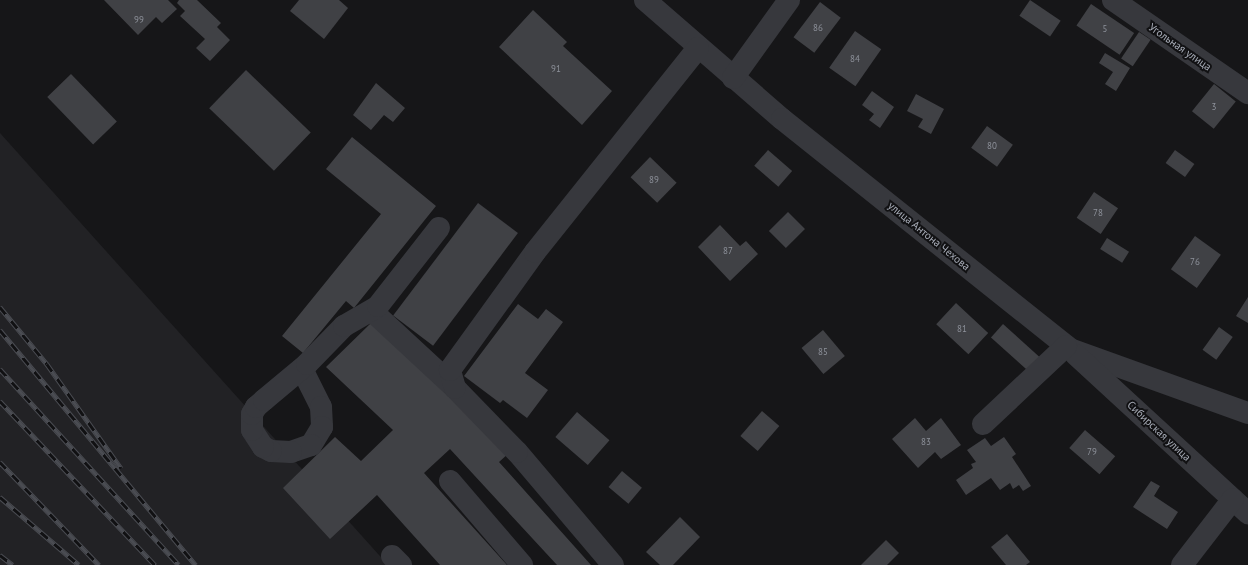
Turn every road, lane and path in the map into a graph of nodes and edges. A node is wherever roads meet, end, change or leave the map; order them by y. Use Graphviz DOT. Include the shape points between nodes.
graph roads {
  1 [pos="644,0"];
  2 [pos="789,0"];
  3 [pos="1112,0"];
  4 [pos="698,48"];
  5 [pos="733,78"];
  6 [pos="1248,94"];
  7 [pos="439,228"];
  8 [pos="372,312"];
  9 [pos="1068,348"];
  10 [pos="302,369"];
  11 [pos="455,388"];
  12 [pos="1248,413"];
  13 [pos="983,424"];
  14 [pos="450,481"];
  15 [pos="1240,506"];
  16 [pos="522,565"];
  17 [pos="613,565"];
  18 [pos="1182,565"];
  1 -- 4 [label="street, улица Антона Чехова"];
  2 -- 5 [label="street"];
  3 -- 6 [label="street, Угольная улица"];
  4 -- 5 [label="street, улица Антона Чехова"];
  4 -- 11 [label="street" via="535,252 457,358 449,376"];
  5 -- 9 [label="street, улица Антона Чехова"];
  7 -- 8 [label="street"];
  8 -- 10 [label="street" via="344,326"];
  8 -- 11 [label="street"];
  9 -- 12 [label="street, улица Антона Чехова"];
  9 -- 13 [label="street"];
  9 -- 15 [label="street, Сибирская улица"];
  11 -- 17 [label="street" via="517,452"];
  14 -- 16 [label="street"];
  15 -- 18 [label="street"];
}
